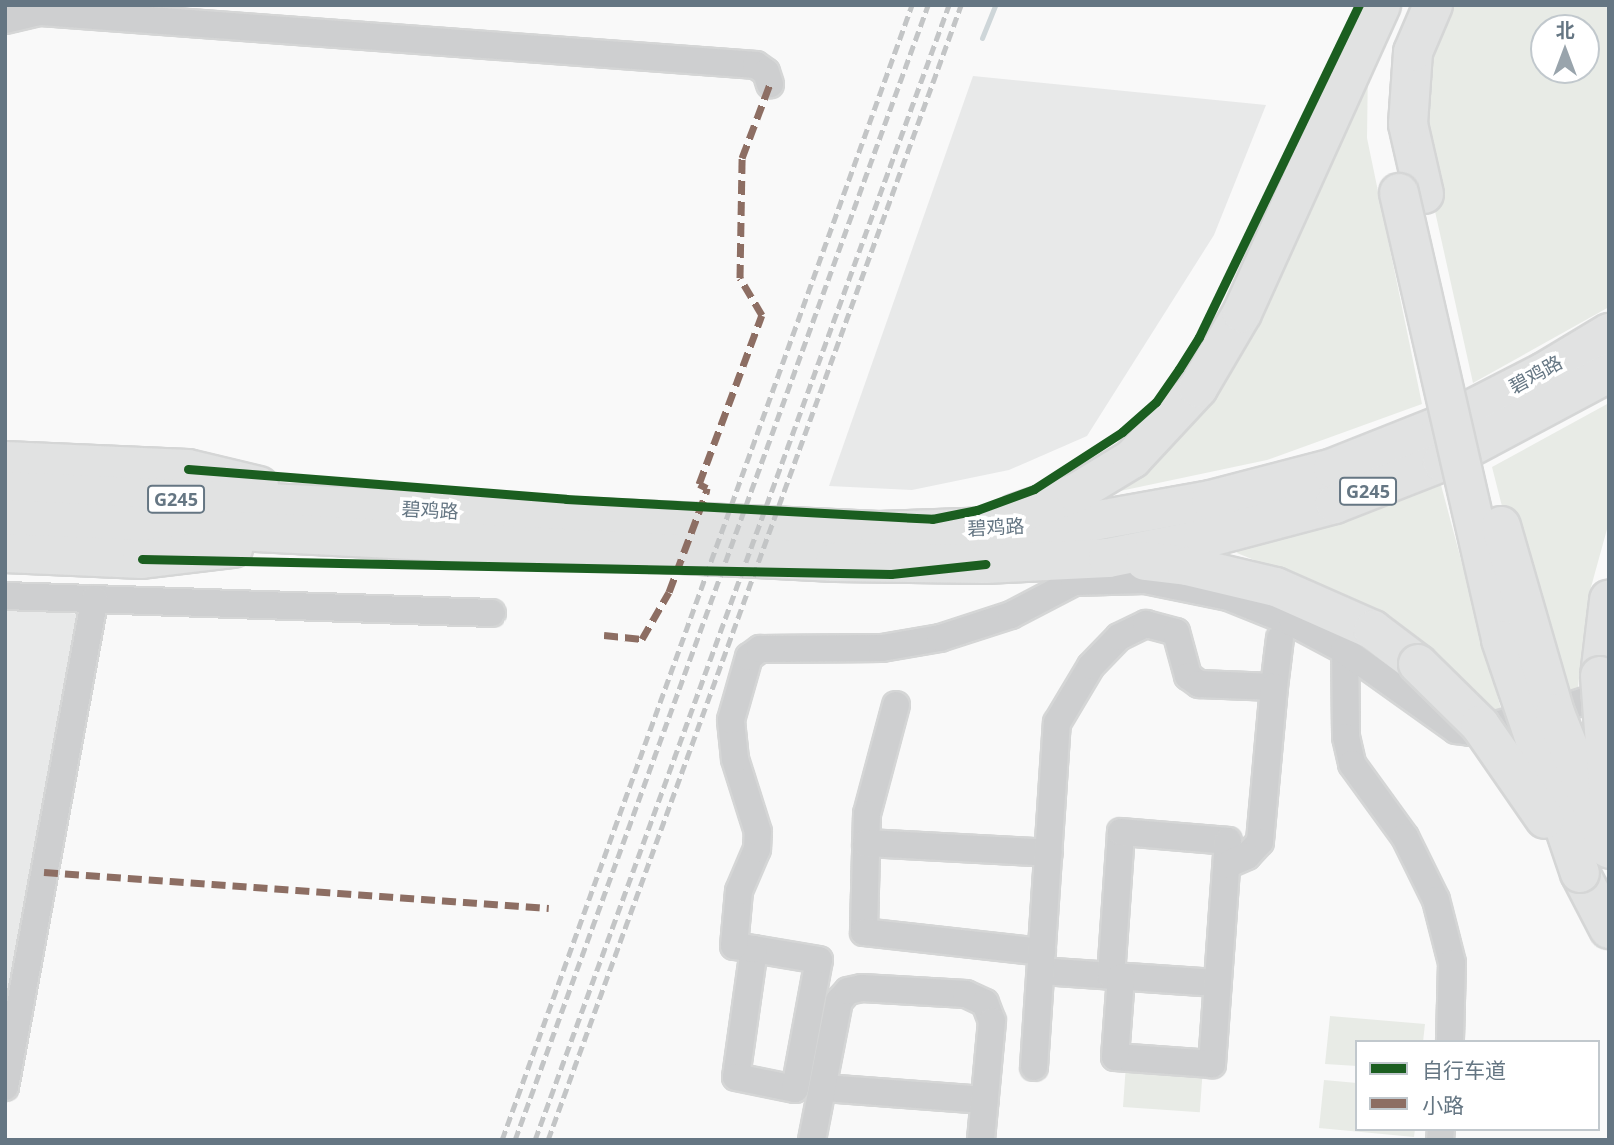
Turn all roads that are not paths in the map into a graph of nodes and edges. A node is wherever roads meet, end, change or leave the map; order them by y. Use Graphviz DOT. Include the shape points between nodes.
graph roads {
  1 [pos="1381,5"];
  2 [pos="1409,5"];
  3 [pos="1433,5"];
  4 [pos="5,20"];
  5 [pos="770,85"];
  6 [pos="1412,194"];
  7 [pos="1609,333"];
  8 [pos="1609,373"];
  9 [pos="5,461"];
  10 [pos="5,491"];
  11 [pos="5,519"];
  12 [pos="346,521"];
  13 [pos="960,530"];
  14 [pos="5,553"];
  15 [pos="1108,558"];
  16 [pos="1167,583"];
  17 [pos="5,596"];
  18 [pos="95,599"];
  19 [pos="1609,600"];
  20 [pos="492,613"];
  21 [pos="1163,625"];
  22 [pos="1345,634"];
  23 [pos="1280,638"];
  24 [pos="1274,687"];
  25 [pos="1609,693"];
  26 [pos="896,705"];
  27 [pos="1563,708"];
  28 [pos="1514,720"];
  29 [pos="1609,798"];
  30 [pos="866,843"];
  31 [pos="1609,849"];
  32 [pos="1049,853"];
  33 [pos="1227,865"];
  34 [pos="1580,873"];
  35 [pos="1609,929"];
  36 [pos="754,949"];
  37 [pos="1042,961"];
  38 [pos="1116,976"];
  39 [pos="1218,983"];
  40 [pos="1450,1040"];
  41 [pos="1034,1067"];
  42 [pos="5,1087"];
  43 [pos="824,1088"];
  44 [pos="985,1100"];
  45 [pos="812,1140"];
  46 [pos="981,1140"];
  1 -- 13 [label="highway" via="1223,353 1153,442 1076,493"];
  2 -- 6 [label="highway" via="1393,48 1387,104"];
  3 -- 6 [label="highway" via="1413,52 1408,124"];
  4 -- 5 [label="street" via="41,12 756,65 766,72"];
  6 -- 31 [label="highway, bridge" via="1555,713"];
  6 -- 34 [label="highway, bridge" via="1502,640"];
  7 -- 13 [label="highway, 碧鸡路 / G245" via="1441,425 1333,468 1144,513 1077,524"];
  8 -- 15 [label="highway, 碧鸡路 / G245" via="1442,462 1335,504 1203,539"];
  9 -- 12 [label="highway" via="188,469"];
  10 -- 12 [label="highway, G245"];
  11 -- 12 [label="highway, G245"];
  12 -- 13 [label="highway, 碧鸡路 / G245"];
  12 -- 14 [label="highway" via="142,559"];
  12 -- 15 [label="highway, 碧鸡路 / G245" via="835,562 985,564"];
  15 -- 22 [label="highway" via="1187,566 1276,587"];
  16 -- 21 [label="street"];
  16 -- 22 [label="street"];
  16 -- 36 [label="street" via="1109,578 1074,582 1011,615 940,638 882,648 760,649 752,653 734,702 730,739 755,814 757,849 735,914 734,946"];
  17 -- 18 [label="street"];
  18 -- 20 [label="street"];
  18 -- 42 [label="street"];
  19 -- 29 [label="highway, bridge" via="1600,723"];
  21 -- 24 [label="street" via="1176,632 1188,676 1199,684"];
  21 -- 32 [label="street" via="1146,624 1118,637 1065,705 1057,723"];
  22 -- 28 [label="street" via="1456,730 1470,732"];
  22 -- 34 [label="highway, bridge" via="1373,631 1463,705 1501,751"];
  22 -- 40 [label="street" via="1346,737 1352,764 1423,868 1446,931 1452,963"];
  23 -- 24 [label="street"];
  24 -- 33 [label="street" via="1260,842 1247,856"];
  25 -- 27 [label="street"];
  26 -- 30 [label="street" via="867,814"];
  30 -- 32 [label="street"];
  30 -- 37 [label="street" via="864,932"];
  32 -- 37 [label="street"];
  33 -- 38 [label="street" via="1228,841 1121,832"];
  33 -- 39 [label="street"];
  34 -- 35 [label="highway"];
  36 -- 36 [label="street" via="819,960 795,1089 736,1077"];
  37 -- 38 [label="street"];
  37 -- 41 [label="street"];
  38 -- 39 [label="street"];
  38 -- 39 [label="street" via="1115,1057 1212,1064"];
  43 -- 44 [label="street"];
  43 -- 44 [label="street" via="839,1001 848,991 966,994 985,1003 990,1011"];
  43 -- 45 [label="street"];
  44 -- 46 [label="street"];
}
